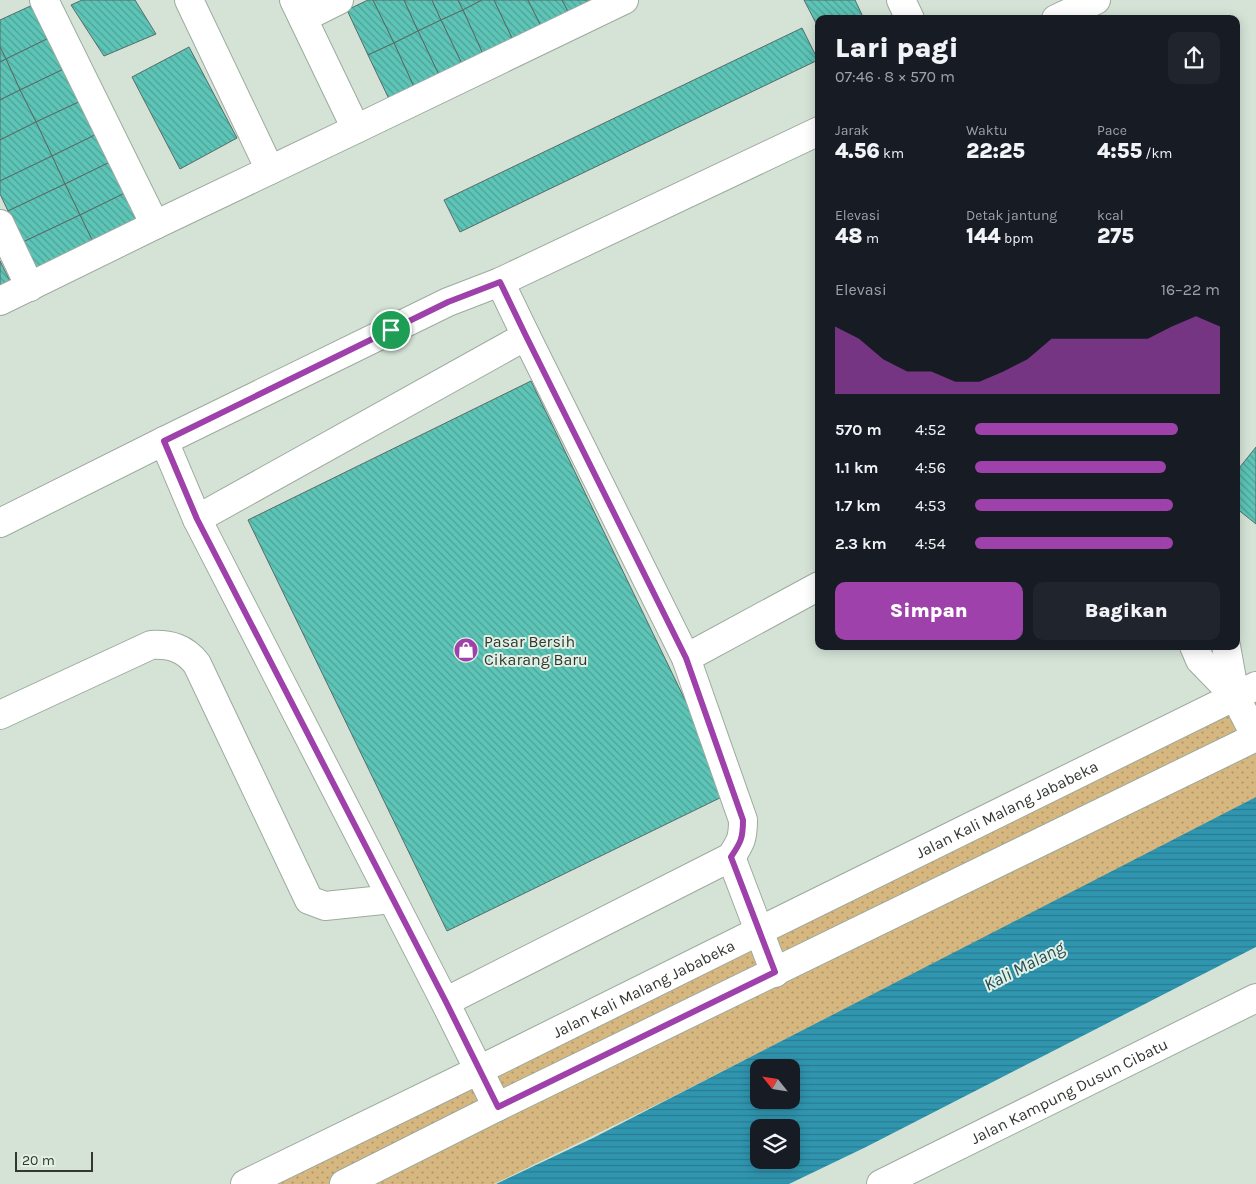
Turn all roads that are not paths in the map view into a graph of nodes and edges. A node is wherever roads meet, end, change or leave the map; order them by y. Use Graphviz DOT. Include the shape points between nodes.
graph roads {
  1 [pos="44,0"];
  2 [pos="189,0"];
  3 [pos="339,0"];
  4 [pos="624,0"];
  5 [pos="901,0"];
  6 [pos="1096,0"];
  7 [pos="299,9"];
  8 [pos="908,15"];
  9 [pos="1064,15"];
  10 [pos="356,129"];
  11 [pos="815,133"];
  12 [pos="270,170"];
  13 [pos="0,224"];
  14 [pos="156,224"];
  15 [pos="500,282"];
  16 [pos="30,286"];
  17 [pos="0,301"];
  18 [pos="526,336"];
  19 [pos="164,441"];
  20 [pos="197,519"];
  21 [pos="0,523"];
  22 [pos="815,588"];
  23 [pos="1196,650"];
  24 [pos="1228,650"];
  25 [pos="686,658"];
  26 [pos="1246,691"];
  27 [pos="0,715"];
  28 [pos="1256,737"];
  29 [pos="731,857"];
  30 [pos="392,899"];
  31 [pos="759,931"];
  32 [pos="775,972"];
  33 [pos="1256,998"];
  34 [pos="446,1002"];
  35 [pos="479,1070"];
  36 [pos="498,1107"];
  37 [pos="246,1184"];
  38 [pos="344,1184"];
  39 [pos="882,1184"];
  1 -- 14 [label="street"];
  2 -- 12 [label="street"];
  3 -- 7 [label="street"];
  4 -- 10 [label="street"];
  5 -- 8 [label="street"];
  6 -- 9 [label="street"];
  7 -- 10 [label="street"];
  10 -- 12 [label="street"];
  11 -- 15 [label="street"];
  12 -- 14 [label="street"];
  13 -- 16 [label="street"];
  14 -- 16 [label="street"];
  15 -- 18 [label="street"];
  15 -- 19 [label="street" via="448,302"];
  16 -- 17 [label="street"];
  18 -- 20 [label="street"];
  18 -- 25 [label="street"];
  19 -- 20 [label="street"];
  19 -- 21 [label="street"];
  20 -- 30 [label="street"];
  22 -- 25 [label="street"];
  23 -- 26 [label="street" via="1200,660"];
  24 -- 26 [label="street"];
  25 -- 29 [label="street" via="743,820 741,843"];
  26 -- 28 [label="street"];
  26 -- 31 [label="street, Jalan Kali Malang Jababeka"];
  27 -- 30 [label="street" via="151,645 166,645 180,650 192,657 196,664 309,900 326,906"];
  28 -- 32 [label="street"];
  29 -- 31 [label="street"];
  29 -- 34 [label="street"];
  30 -- 34 [label="street"];
  31 -- 32 [label="street"];
  31 -- 35 [label="street, Jalan Kali Malang Jababeka"];
  32 -- 36 [label="street"];
  33 -- 39 [label="street, Jalan Kampung Dusun Cibatu"];
  34 -- 35 [label="street"];
  35 -- 36 [label="street"];
  35 -- 37 [label="street, Jalan Kali Malang Jababeka"];
  36 -- 38 [label="street"];
}
